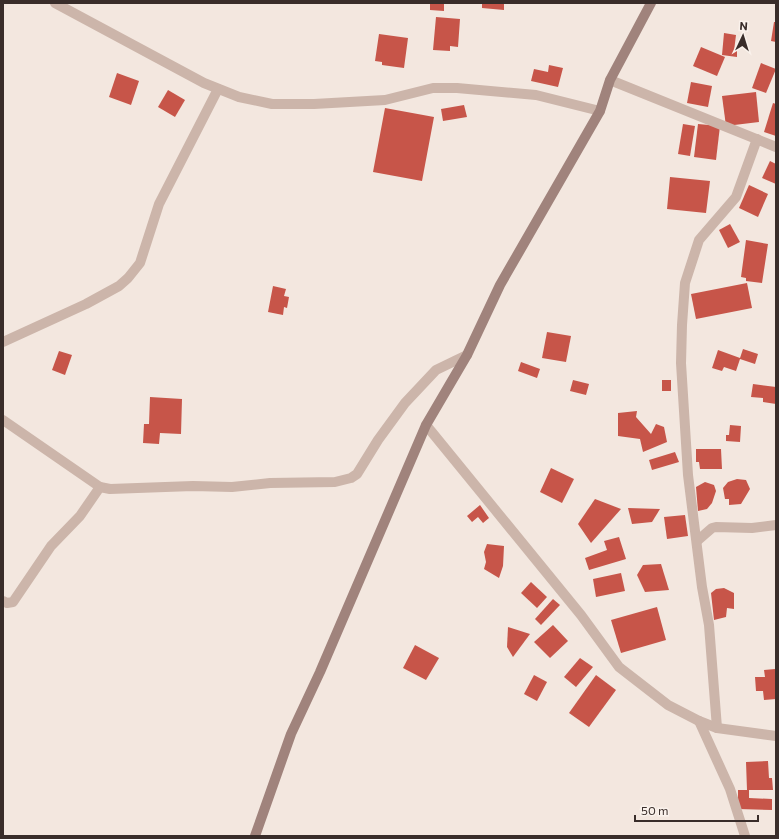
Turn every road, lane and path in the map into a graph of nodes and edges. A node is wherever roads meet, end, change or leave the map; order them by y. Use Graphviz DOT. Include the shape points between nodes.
graph roads {
  1 [pos="55,3"];
  2 [pos="650,3"];
  3 [pos="610,80"];
  4 [pos="218,89"];
  5 [pos="600,112"];
  6 [pos="757,139"];
  7 [pos="776,147"];
  8 [pos="3,342"];
  9 [pos="467,355"];
  10 [pos="3,420"];
  11 [pos="426,425"];
  12 [pos="100,486"];
  13 [pos="776,525"];
  14 [pos="698,541"];
  15 [pos="3,601"];
  16 [pos="699,721"];
  17 [pos="717,728"];
  18 [pos="776,736"];
  19 [pos="255,836"];
  20 [pos="745,836"];
  1 -- 4 [label="street"];
  2 -- 3 [label="main road"];
  3 -- 5 [label="main road"];
  3 -- 6 [label="street"];
  4 -- 5 [label="street" via="238,97 272,104 293,104 385,100 432,88 457,88 536,95"];
  4 -- 8 [label="street" via="159,204 140,263 128,278 119,286 86,304"];
  5 -- 9 [label="main road" via="500,285"];
  6 -- 7 [label="street"];
  6 -- 14 [label="street" via="736,197 699,240 686,283 681,363 688,475"];
  9 -- 11 [label="main road"];
  9 -- 12 [label="street" via="436,370 405,403 378,440 363,467 352,478 335,482 270,483 232,487 110,489"];
  10 -- 12 [label="street"];
  11 -- 16 [label="street" via="581,615 619,667 668,705"];
  11 -- 19 [label="main road" via="291,734"];
  12 -- 15 [label="street" via="80,516 52,546 13,602"];
  13 -- 14 [label="street" via="712,528"];
  14 -- 17 [label="street" via="702,587 709,625"];
  16 -- 17 [label="street"];
  16 -- 20 [label="street" via="730,789"];
  17 -- 18 [label="street"];
}
